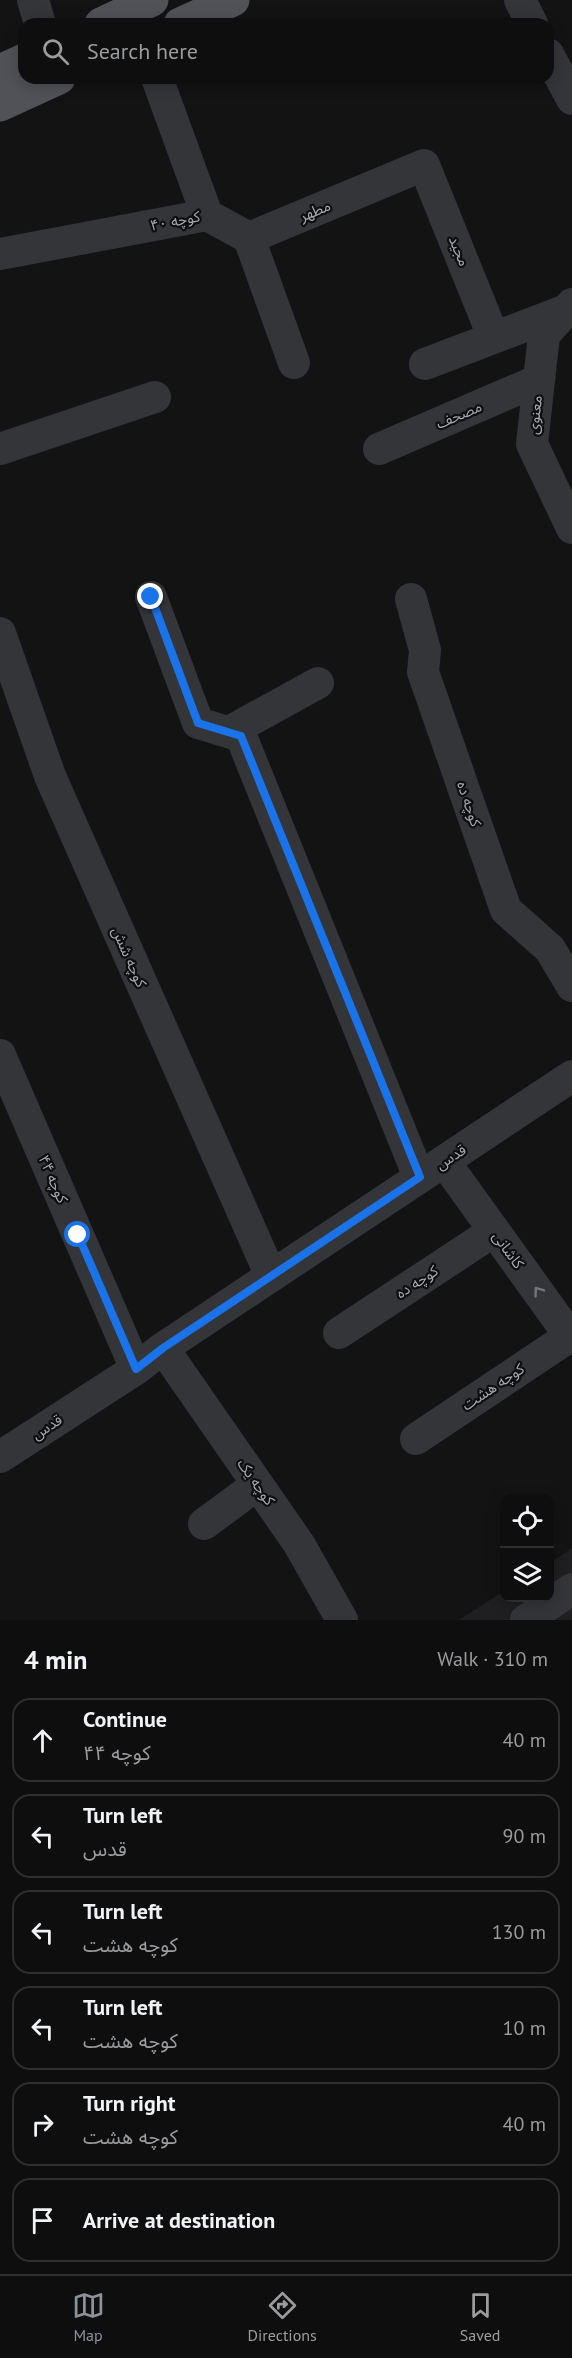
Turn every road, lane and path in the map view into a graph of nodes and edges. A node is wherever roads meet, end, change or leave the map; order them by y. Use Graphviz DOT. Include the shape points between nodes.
graph roads {
  1 [pos="33,0"];
  2 [pos="152,0"];
  3 [pos="234,0"];
  4 [pos="520,0"];
  5 [pos="38,18"];
  6 [pos="114,18"];
  7 [pos="194,18"];
  8 [pos="529,18"];
  9 [pos="18,63"];
  10 [pos="554,65"];
  11 [pos="0,71"];
  12 [pos="45,84"];
  13 [pos="159,84"];
  14 [pos="572,99"];
  15 [pos="0,105"];
  16 [pos="424,165"];
  17 [pos="207,215"];
  18 [pos="249,238"];
  19 [pos="0,254"];
  20 [pos="569,307"];
  21 [pos="493,336"];
  22 [pos="294,363"];
  23 [pos="425,364"];
  24 [pos="539,380"];
  25 [pos="155,397"];
  26 [pos="0,449"];
  27 [pos="380,449"];
  28 [pos="562,478"];
  29 [pos="572,528"];
  30 [pos="151,597"];
  31 [pos="411,599"];
  32 [pos="0,633"];
  33 [pos="318,683"];
  34 [pos="229,732"];
  35 [pos="572,986"];
  36 [pos="0,1055"];
  37 [pos="572,1076"];
  38 [pos="432,1169"];
  39 [pos="494,1231"];
  40 [pos="271,1276"];
  41 [pos="339,1333"];
  42 [pos="571,1338"];
  43 [pos="163,1348"];
  44 [pos="136,1369"];
  45 [pos="416,1439"];
  46 [pos="0,1457"];
  47 [pos="257,1485"];
  48 [pos="204,1524"];
  49 [pos="572,1589"];
  50 [pos="342,1620"];
  51 [pos="526,1620"];
  1 -- 5 [label="street"];
  2 -- 6 [label="main road"];
  3 -- 7 [label="main road"];
  4 -- 8 [label="street"];
  9 -- 11 [label="main road"];
  10 -- 14 [label="street"];
  12 -- 15 [label="main road"];
  13 -- 17 [label="street, کوچه ۴۰"];
  16 -- 18 [label="street, مطهر"];
  16 -- 21 [label="street, مجید"];
  17 -- 18 [label="street"];
  17 -- 19 [label="street, کوچه ۴۰"];
  18 -- 22 [label="street"];
  20 -- 21 [label="street"];
  20 -- 24 [label="street, معنوی" via="544,335"];
  21 -- 23 [label="street"];
  24 -- 27 [label="street, مصحف"];
  24 -- 28 [label="street, معنوی" via="532,444"];
  25 -- 26 [label="street"];
  28 -- 29 [label="street, معنوی"];
  30 -- 34 [label="street" via="198,723"];
  31 -- 35 [label="street, کوچه ده" via="425,650 423,672 506,910 550,949"];
  32 -- 40 [label="street, کوچه شش" via="50,776"];
  33 -- 34 [label="street"];
  34 -- 38 [label="street" via="241,736"];
  36 -- 44 [label="street, کوچه ۴۴"];
  37 -- 38 [label="street, قدس"];
  38 -- 39 [label="street, کاشانی"];
  38 -- 40 [label="street, قدس"];
  39 -- 41 [label="street, کوچه ده"];
  42 -- 39 [label="street, کاشانی, one-way"];
  40 -- 43 [label="street, قدس"];
  42 -- 45 [label="street, کوچه هشت"];
  43 -- 44 [label="street, قدس"];
  43 -- 47 [label="street, کوچه یک"];
  44 -- 46 [label="street, قدس"];
  47 -- 48 [label="street"];
  47 -- 50 [label="street, کوچه یک" via="299,1544"];
  49 -- 51 [label="street"];
}
